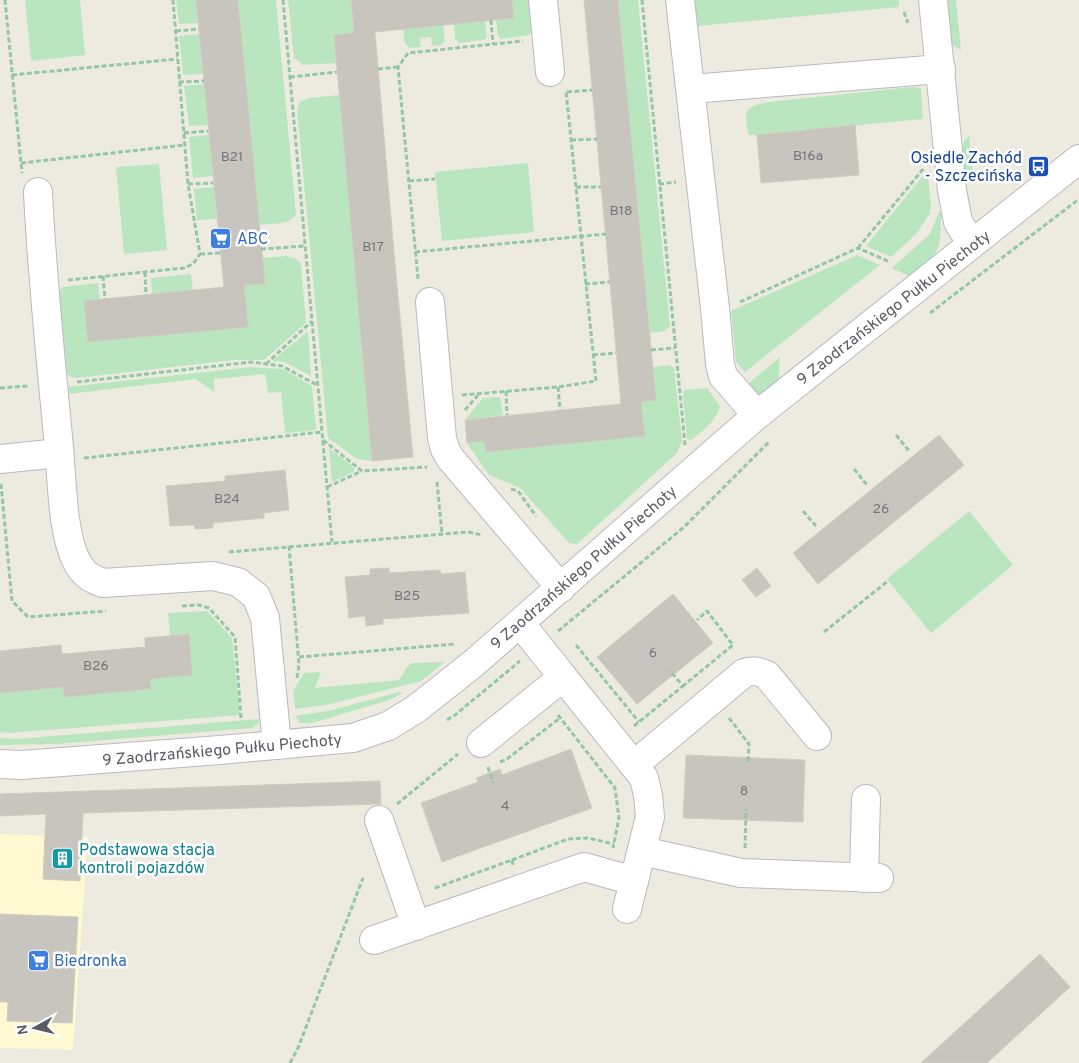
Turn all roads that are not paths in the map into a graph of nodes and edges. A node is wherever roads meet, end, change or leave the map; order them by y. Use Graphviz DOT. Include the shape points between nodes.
graph roads {
  1 [pos="544,0"];
  2 [pos="680,0"];
  3 [pos="933,0"];
  4 [pos="941,69"];
  5 [pos="560,82"];
  6 [pos="691,89"];
  7 [pos="1079,159"];
  8 [pos="38,192"];
  9 [pos="972,244"];
  10 [pos="424,294"];
  11 [pos="756,415"];
  12 [pos="70,457"];
  13 [pos="0,460"];
  14 [pos="561,588"];
  15 [pos="520,623"];
  16 [pos="563,677"];
  17 [pos="817,736"];
  18 [pos="277,745"];
  19 [pos="478,756"];
  20 [pos="0,764"];
  21 [pos="634,765"];
  22 [pos="866,799"];
  23 [pos="379,820"];
  24 [pos="642,851"];
  25 [pos="634,881"];
  26 [pos="627,910"];
  27 [pos="416,926"];
  28 [pos="374,940"];
  1 -- 5 [label="street"];
  2 -- 6 [label="street"];
  3 -- 4 [label="street"];
  4 -- 6 [label="street"];
  4 -- 9 [label="street" via="952,190 958,222"];
  6 -- 11 [label="street" via="720,364 723,376"];
  7 -- 9 [label="street, 9 Zaodrzańskiego Pułku Piechoty"];
  8 -- 12 [label="street" via="53,384"];
  9 -- 11 [label="street, 9 Zaodrzańskiego Pułku Piechoty"];
  10 -- 14 [label="street" via="445,449"];
  11 -- 14 [label="street, 9 Zaodrzańskiego Pułku Piechoty"];
  12 -- 13 [label="street"];
  12 -- 18 [label="street" via="68,539 87,576 103,583 213,576 238,582 256,596 265,618"];
  14 -- 15 [label="street, 9 Zaodrzańskiego Pułku Piechoty"];
  15 -- 16 [label="street"];
  15 -- 18 [label="street, 9 Zaodrzańskiego Pułku Piechoty" via="416,709 388,726 354,738"];
  16 -- 19 [label="street"];
  16 -- 21 [label="street"];
  17 -- 21 [label="street" via="767,675 755,670 744,673"];
  18 -- 20 [label="street, 9 Zaodrzańskiego Pułku Piechoty" via="22,766"];
  21 -- 24 [label="street" via="644,778 648,795 650,817"];
  22 -- 24 [label="street" via="872,878 741,873"];
  23 -- 27 [label="street"];
  24 -- 25 [label="street"];
  25 -- 26 [label="street"];
  25 -- 27 [label="street" via="584,867"];
  27 -- 28 [label="street"];
}
